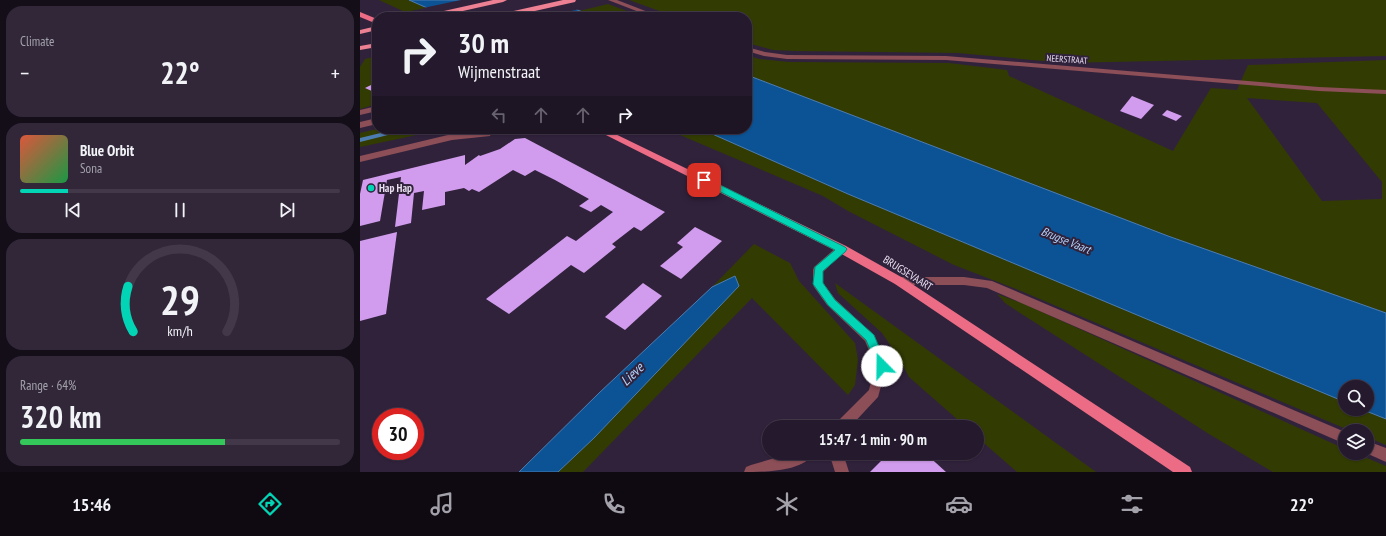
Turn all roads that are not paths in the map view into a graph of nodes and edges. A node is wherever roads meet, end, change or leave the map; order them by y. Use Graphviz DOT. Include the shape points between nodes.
graph roads {
  1 [pos="502,0"];
  2 [pos="572,0"];
  3 [pos="611,0"];
  4 [pos="448,12"];
  5 [pos="520,12"];
  6 [pos="644,12"];
  7 [pos="360,14"];
  8 [pos="372,20"];
  9 [pos="372,29"];
  10 [pos="360,32"];
  11 [pos="372,46"];
  12 [pos="360,48"];
  13 [pos="752,50"];
  14 [pos="1386,92"];
  15 [pos="372,109"];
  16 [pos="360,113"];
  17 [pos="372,122"];
  18 [pos="360,125"];
  19 [pos="487,134"];
  20 [pos="608,134"];
  21 [pos="360,159"];
  22 [pos="842,249"];
  23 [pos="899,281"];
  24 [pos="848,420"];
  25 [pos="1338,435"];
  26 [pos="1374,450"];
  27 [pos="1386,455"];
  28 [pos="790,460"];
  29 [pos="838,460"];
  30 [pos="751,472"];
  31 [pos="842,472"];
  32 [pos="1185,472"];
  1 -- 4 [label="highway"];
  2 -- 5 [label="highway"];
  3 -- 6 [label="street"];
  7 -- 8 [label="main road"];
  9 -- 10 [label="highway"];
  11 -- 12 [label="highway"];
  13 -- 14 [label="street, NEERSTRAAT" via="787,56 946,58 1319,89"];
  15 -- 16 [label="street"];
  17 -- 18 [label="street"];
  19 -- 21 [label="street" via="452,137"];
  20 -- 22 [label="main road, BRUGSEVAART"];
  22 -- 23 [label="main road, BRUGSEVAART"];
  22 -- 24 [label="street" via="818,270 818,284 832,302 870,338 882,366 874,393"];
  23 -- 25 [label="street" via="964,281 988,284"];
  23 -- 32 [label="main road, BRUGSEVAART"];
  26 -- 27 [label="street"];
  28 -- 30 [label="street"];
  29 -- 31 [label="street"];
}
